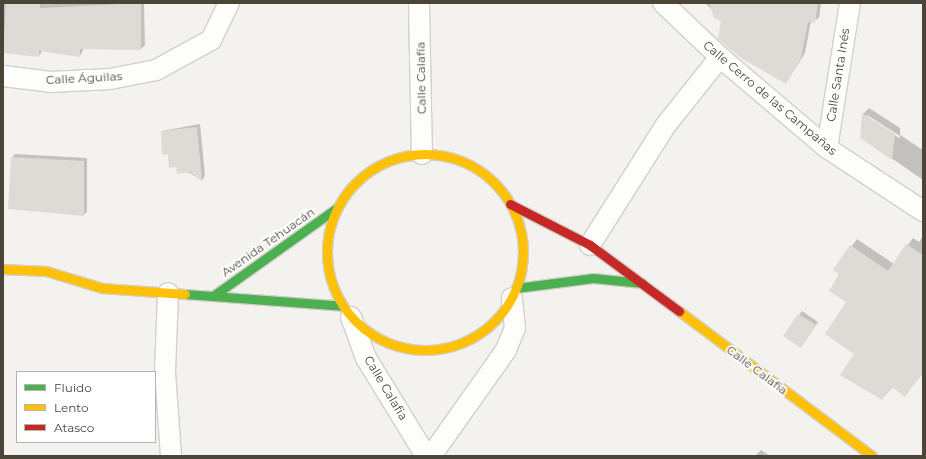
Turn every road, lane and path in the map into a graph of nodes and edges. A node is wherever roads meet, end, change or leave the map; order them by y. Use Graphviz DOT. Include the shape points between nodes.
graph roads {
  1 [pos="229,3"];
  2 [pos="419,3"];
  3 [pos="850,3"];
  4 [pos="673,8"];
  5 [pos="720,58"];
  6 [pos="3,76"];
  7 [pos="827,148"];
  8 [pos="422,154"];
  9 [pos="510,204"];
  10 [pos="337,208"];
  11 [pos="923,211"];
  12 [pos="590,245"];
  13 [pos="3,269"];
  14 [pos="643,283"];
  15 [pos="168,293"];
  16 [pos="514,293"];
  17 [pos="213,296"];
  18 [pos="347,311"];
  19 [pos="171,456"];
  20 [pos="426,456"];
  21 [pos="431,456"];
  22 [pos="872,456"];
  1 -- 6 [label="street, Calle Águilas" via="225,18 210,40 156,70 110,79 51,82"];
  2 -- 8 [label="street, Calle Calafía"];
  3 -- 7 [label="street, Calle Santa Inés"];
  4 -- 5 [label="street, Calle Cerro de las Campañas"];
  5 -- 7 [label="street, Calle Cerro de las Campañas"];
  5 -- 12 [label="street" via="666,126"];
  7 -- 11 [label="street, Calle Cerro de las Campañas"];
  8 -- 9 [label="street" via="448,157 473,167 494,183"];
  8 -- 10 [label="street" via="396,158 372,169 352,186"];
  9 -- 12 [label="street, Calle Calafia"];
  9 -- 16 [label="street" via="523,245"];
  10 -- 17 [label="street, Avenida Tehuacán"];
  10 -- 18 [label="street" via="327,247 334,288"];
  12 -- 14 [label="street, Calle Calafia"];
  13 -- 15 [label="street, Avenida Tehuacán" via="46,271 102,288"];
  14 -- 16 [label="street" via="593,278"];
  14 -- 22 [label="street, Calle Calafia"];
  15 -- 17 [label="street, Avenida Tehuacán"];
  15 -- 19 [label="street" via="165,372"];
  16 -- 18 [label="street" via="493,323 467,341 437,350 398,345 376,337"];
  16 -- 21 [label="street" via="515,328 506,350"];
  17 -- 18 [label="street, Avenida Tehuacán"];
  18 -- 20 [label="street, Calle Calafia" via="366,358"];
}
